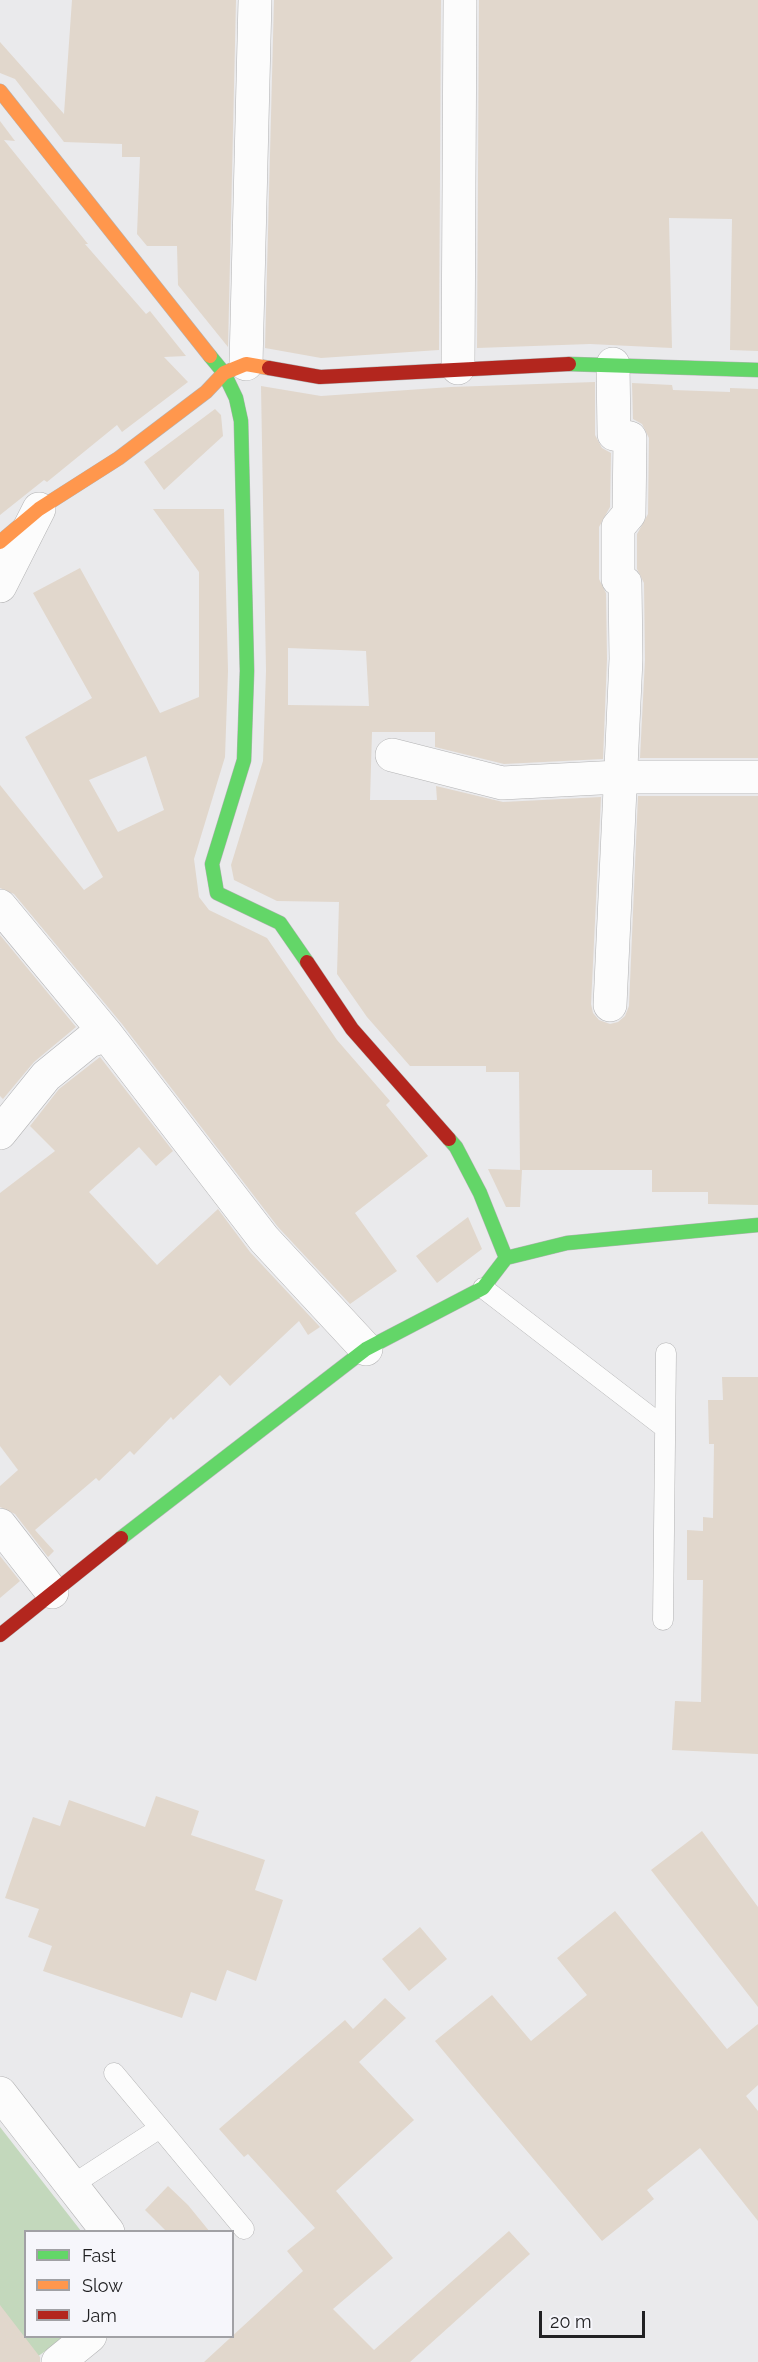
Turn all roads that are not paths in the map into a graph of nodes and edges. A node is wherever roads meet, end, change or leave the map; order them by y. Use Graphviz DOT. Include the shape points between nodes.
graph roads {
  1 [pos="255,0"];
  2 [pos="460,1"];
  3 [pos="0,90"];
  4 [pos="613,364"];
  5 [pos="235,368"];
  6 [pos="458,368"];
  7 [pos="758,370"];
  8 [pos="39,509"];
  9 [pos="0,543"];
  10 [pos="0,586"];
  11 [pos="392,756"];
  12 [pos="619,777"];
  13 [pos="758,777"];
  14 [pos="0,906"];
  15 [pos="610,1005"];
  16 [pos="107,1035"];
  17 [pos="0,1133"];
  18 [pos="758,1225"];
  19 [pos="506,1258"];
  20 [pos="483,1288"];
  21 [pos="366,1349"];
  22 [pos="666,1353"];
  23 [pos="665,1428"];
  24 [pos="0,1525"];
  25 [pos="52,1592"];
  26 [pos="663,1620"];
  27 [pos="0,1635"];
  28 [pos="114,2073"];
  29 [pos="0,2092"];
  30 [pos="160,2128"];
  31 [pos="72,2185"];
  32 [pos="244,2229"];
  33 [pos="106,2230"];
  34 [pos="89,2338"];
  35 [pos="58,2362"];
  1 -- 5 [label="street"];
  2 -- 6 [label="street"];
  3 -- 5 [label="street"];
  4 -- 6 [label="street"];
  4 -- 7 [label="street"];
  4 -- 12 [label="street" via="614,434 630,438 629,514 618,527 618,579 625,583 626,659"];
  5 -- 6 [label="street" via="320,377"];
  5 -- 8 [label="street" via="118,458"];
  5 -- 19 [label="street" via="241,421 248,671 244,760 212,864 217,893 280,923 352,1029 456,1148 480,1193"];
  8 -- 9 [label="street"];
  8 -- 10 [label="street"];
  11 -- 12 [label="street" via="502,783"];
  12 -- 13 [label="street"];
  12 -- 15 [label="street"];
  14 -- 16 [label="street"];
  16 -- 17 [label="street" via="89,1041 46,1076"];
  16 -- 21 [label="street" via="264,1239"];
  18 -- 19 [label="street" via="567,1243"];
  19 -- 20 [label="street"];
  20 -- 21 [label="street"];
  20 -- 23 [label="lane"];
  21 -- 25 [label="street"];
  22 -- 23 [label="lane"];
  23 -- 26 [label="lane"];
  24 -- 25 [label="street"];
  25 -- 27 [label="street"];
  28 -- 30 [label="lane"];
  29 -- 31 [label="street"];
  30 -- 31 [label="lane"];
  30 -- 32 [label="lane"];
  31 -- 33 [label="street"];
  34 -- 35 [label="street"];
}
